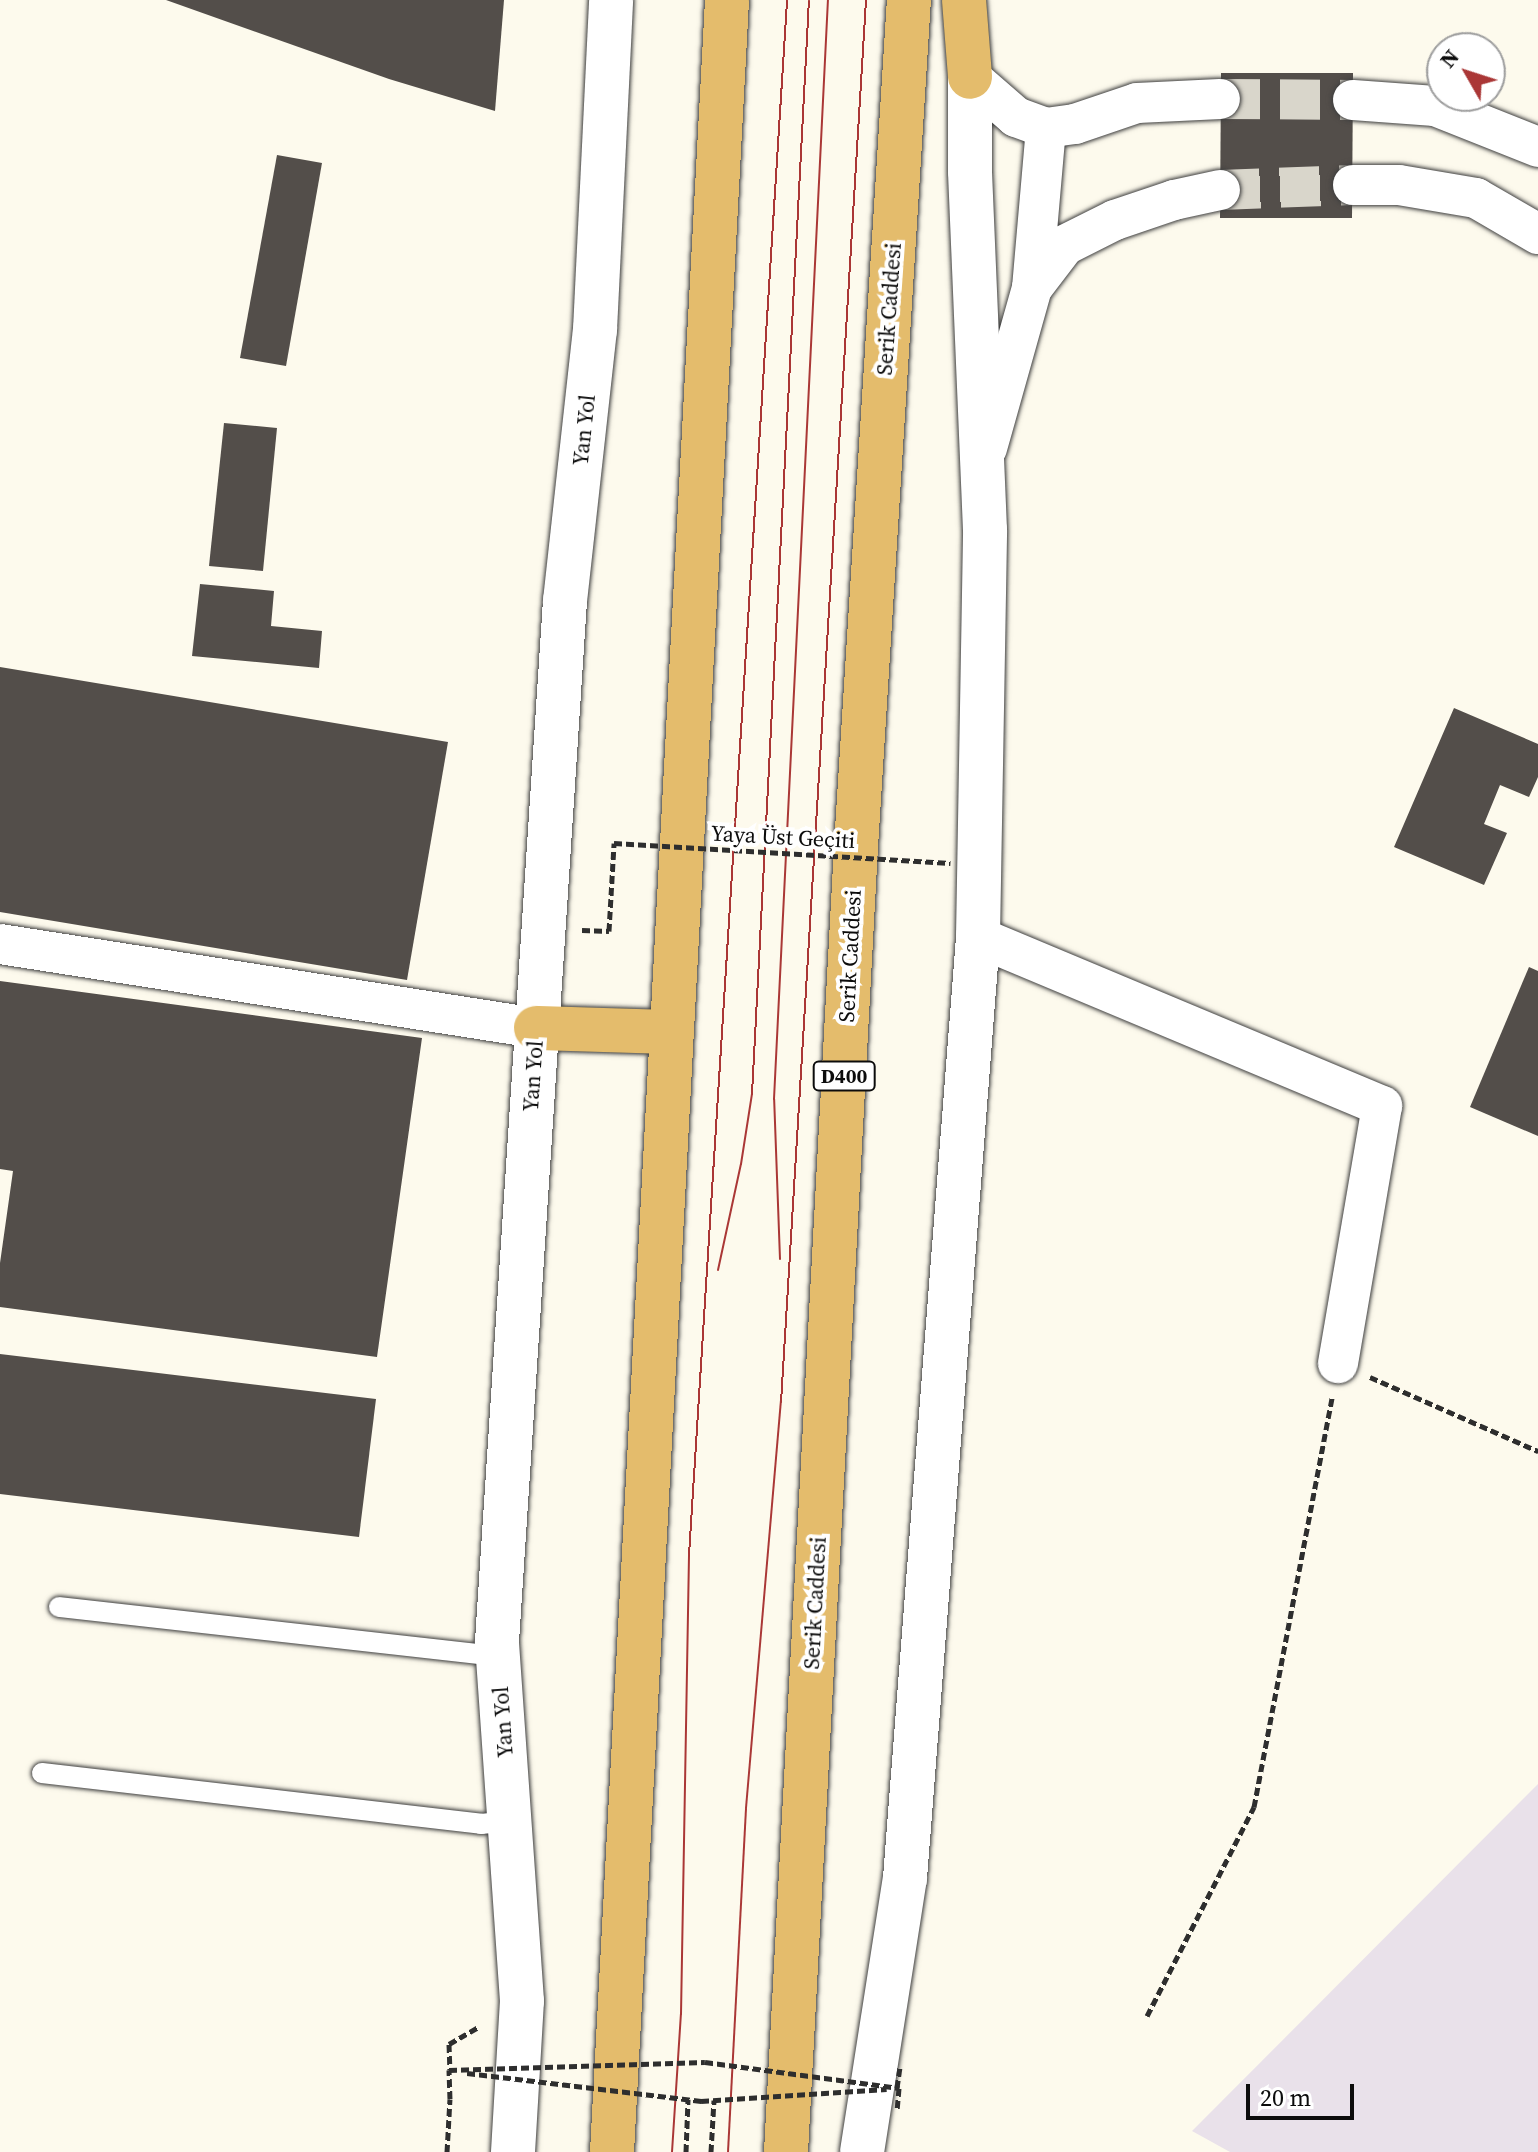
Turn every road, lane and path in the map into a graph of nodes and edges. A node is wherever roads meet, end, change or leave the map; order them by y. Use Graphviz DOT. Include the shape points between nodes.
graph roads {
  1 [pos="611,0"];
  2 [pos="727,0"];
  3 [pos="909,0"];
  4 [pos="964,0"];
  5 [pos="970,77"];
  6 [pos="1220,99"];
  7 [pos="1353,100"];
  8 [pos="1046,128"];
  9 [pos="1538,147"];
  10 [pos="1353,185"];
  11 [pos="1220,190"];
  12 [pos="1538,234"];
  13 [pos="1032,288"];
  14 [pos="982,463"];
  15 [pos="950,863"];
  16 [pos="609,931"];
  17 [pos="978,937"];
  18 [pos="0,944"];
  19 [pos="536,1028"];
  20 [pos="671,1032"];
  21 [pos="1338,1363"];
  22 [pos="1538,1451"];
  23 [pos="59,1607"];
  24 [pos="498,1656"];
  25 [pos="42,1773"];
  26 [pos="510,1821"];
  27 [pos="1147,2016"];
  28 [pos="449,2044"];
  29 [pos="900,2067"];
  30 [pos="449,2070"];
  31 [pos="899,2088"];
  32 [pos="688,2099"];
  33 [pos="714,2100"];
  34 [pos="897,2109"];
  35 [pos="447,2152"];
  36 [pos="513,2152"];
  37 [pos="612,2152"];
  38 [pos="686,2152"];
  39 [pos="711,2152"];
  40 [pos="786,2152"];
  41 [pos="862,2152"];
  1 -- 19 [label="street, Yan Yol" via="595,330 565,601"];
  2 -- 20 [label="highway"];
  3 -- 40 [label="highway, Serik Caddesi / D400" via="856,846"];
  4 -- 5 [label="highway"];
  5 -- 8 [label="street" via="1016,117"];
  5 -- 14 [label="street"];
  6 -- 8 [label="street" via="1137,103"];
  7 -- 9 [label="street" via="1435,106"];
  8 -- 13 [label="street"];
  10 -- 12 [label="street" via="1399,185 1476,198"];
  11 -- 13 [label="street" via="1115,220 1065,245"];
  13 -- 14 [label="street"];
  14 -- 17 [label="street"];
  15 -- 16 [label="path, Yaya Üst Geçiti, bridge" via="614,843"];
  17 -- 21 [label="street" via="1382,1106"];
  17 -- 41 [label="street" via="905,1878"];
  18 -- 19 [label="street"];
  19 -- 20 [label="highway"];
  19 -- 24 [label="street, Yan Yol"];
  20 -- 37 [label="highway"];
  21 -- 22 [label="path"];
  21 -- 27 [label="path" via="1254,1807"];
  23 -- 24 [label="lane"];
  24 -- 26 [label="street, Yan Yol"];
  25 -- 26 [label="lane" via="481,1824"];
  26 -- 36 [label="street, Yan Yol" via="522,2001"];
  28 -- 30 [label="path, bridge"];
  29 -- 31 [label="path, bridge"];
  30 -- 31 [label="path, bridge" via="705,2062"];
  30 -- 32 [label="path, bridge"];
  30 -- 35 [label="path, bridge"];
  31 -- 33 [label="path, bridge"];
  31 -- 34 [label="path, bridge"];
  32 -- 33 [label="path, bridge"];
  32 -- 38 [label="path"];
  33 -- 39 [label="path"];
}
